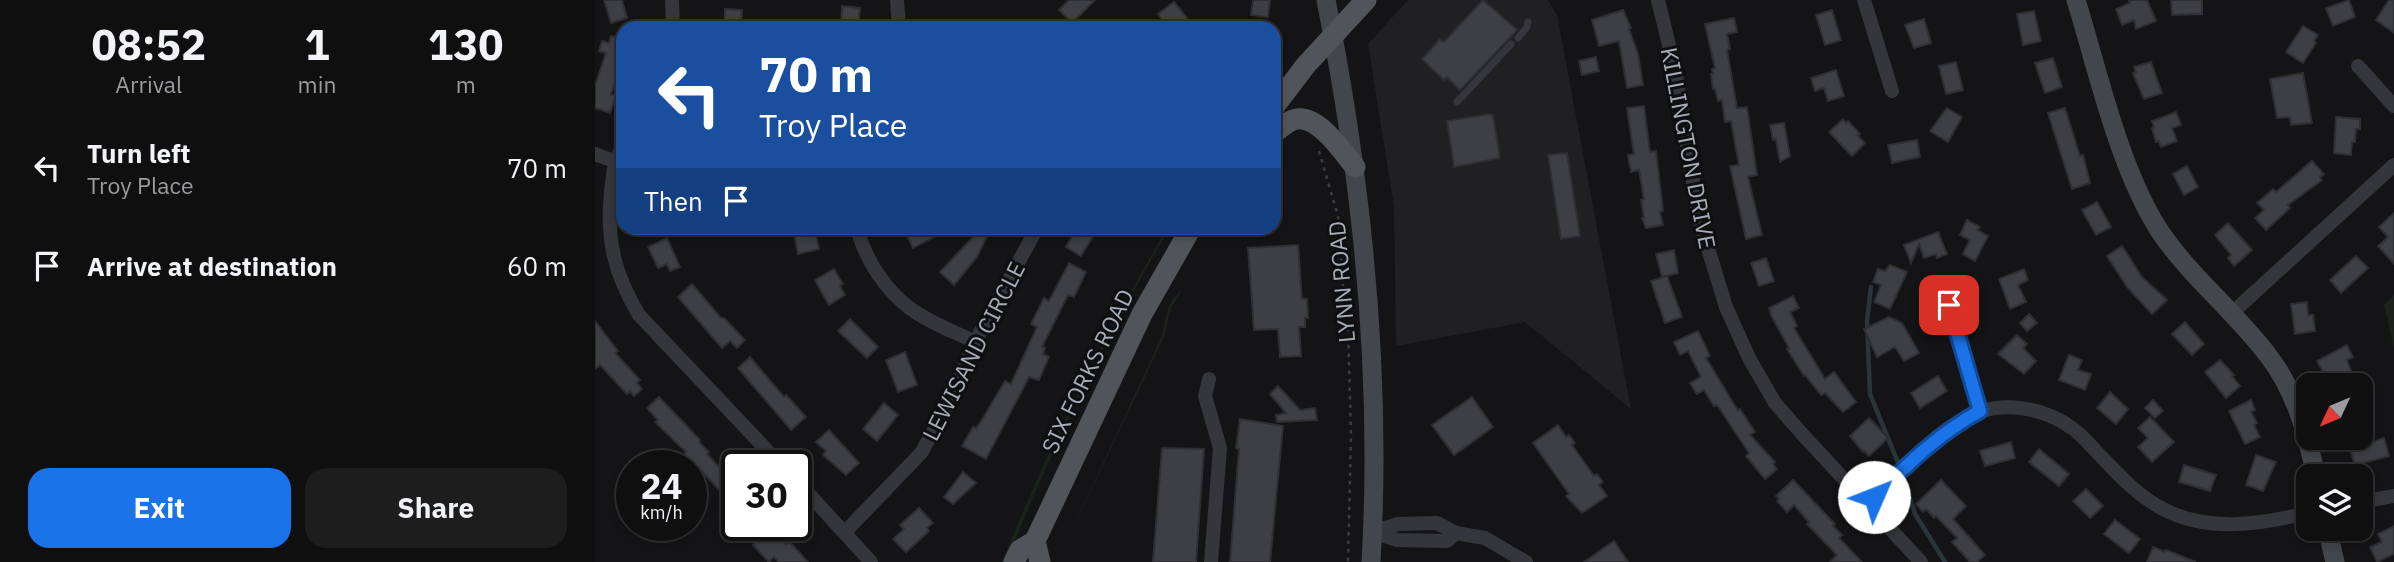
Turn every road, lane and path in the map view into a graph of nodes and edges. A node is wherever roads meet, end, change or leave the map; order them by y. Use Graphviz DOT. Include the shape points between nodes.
graph roads {
  1 [pos="672,0"];
  2 [pos="897,0"];
  3 [pos="1326,0"];
  4 [pos="1366,0"];
  5 [pos="1658,0"];
  6 [pos="1864,0"];
  7 [pos="2076,0"];
  8 [pos="673,21"];
  9 [pos="898,21"];
  10 [pos="1528,22"];
  11 [pos="1333,34"];
  12 [pos="1518,37"];
  13 [pos="1511,44"];
  14 [pos="2358,66"];
  15 [pos="1892,91"];
  16 [pos="1281,98"];
  17 [pos="1457,102"];
  18 [pos="2394,106"];
  19 [pos="1281,128"];
  20 [pos="1317,141"];
  21 [pos="595,154"];
  22 [pos="616,158"];
  23 [pos="614,161"];
  24 [pos="2394,165"];
  25 [pos="1355,167"];
  26 [pos="859,235"];
  27 [pos="1033,235"];
  28 [pos="1187,235"];
  29 [pos="1344,299"];
  30 [pos="1949,305"];
  31 [pos="2232,313"];
  32 [pos="1348,328"];
  33 [pos="975,342"];
  34 [pos="1209,379"];
  35 [pos="1980,411"];
  36 [pos="767,450"];
  37 [pos="2314,464"];
  38 [pos="2394,496"];
  39 [pos="812,497"];
  40 [pos="2373,500"];
  41 [pos="1867,504"];
  42 [pos="2296,516"];
  43 [pos="845,532"];
  44 [pos="1372,532"];
  45 [pos="2330,541"];
  46 [pos="1037,551"];
  47 [pos="871,562"];
  48 [pos="1014,562"];
  49 [pos="1211,562"];
  50 [pos="1348,562"];
  51 [pos="1371,562"];
  52 [pos="1526,562"];
  53 [pos="1921,562"];
  54 [pos="2335,562"];
  1 -- 8 [label="street"];
  2 -- 9 [label="street"];
  3 -- 11 [label="street, LYNN ROAD"];
  4 -- 11 [label="main road"];
  5 -- 41 [label="street, KILLINGTON DRIVE" via="1676,74 1699,219 1726,307 1775,403"];
  6 -- 15 [label="street"];
  7 -- 31 [label="street" via="2121,147 2141,194 2159,230"];
  10 -- 12 [label="lane"];
  11 -- 16 [label="main road"];
  11 -- 25 [label="street, LYNN ROAD"];
  13 -- 17 [label="lane"];
  14 -- 18 [label="street"];
  19 -- 25 [label="main road" via="1293,120 1306,120 1327,134"];
  20 -- 29 [label="path" via="1338,216"];
  21 -- 23 [label="street"];
  22 -- 23 [label="street"];
  23 -- 36 [label="street" via="611,250 624,289 639,315"];
  24 -- 31 [label="street"];
  25 -- 44 [label="street, LYNN ROAD" via="1373,362"];
  26 -- 33 [label="street" via="881,279 912,310"];
  27 -- 33 [label="street, LEWISAND CIRCLE"];
  28 -- 46 [label="main road, SIX FORKS ROAD" via="1142,314"];
  30 -- 35 [label="street"];
  31 -- 37 [label="street" via="2271,358 2294,398"];
  32 -- 50 [label="path"];
  33 -- 43 [label="street, LEWISAND CIRCLE" via="950,402 921,453"];
  34 -- 49 [label="street" via="1205,396 1220,448"];
  35 -- 41 [label="street" via="1924,449"];
  35 -- 42 [label="street" via="2021,408 2048,415 2073,428 2131,487 2164,509 2204,523 2236,525"];
  38 -- 40 [label="street"];
  39 -- 43 [label="street"];
  41 -- 53 [label="street, KILLINGTON DRIVE"];
  43 -- 47 [label="street"];
  44 -- 51 [label="street, LYNN ROAD"];
  44 -- 52 [label="street" via="1398,524 1437,523 1456,533 1485,538"];
  45 -- 54 [label="street"];
  46 -- 48 [label="main road, SIX FORKS ROAD" via="1020,550"];
}
